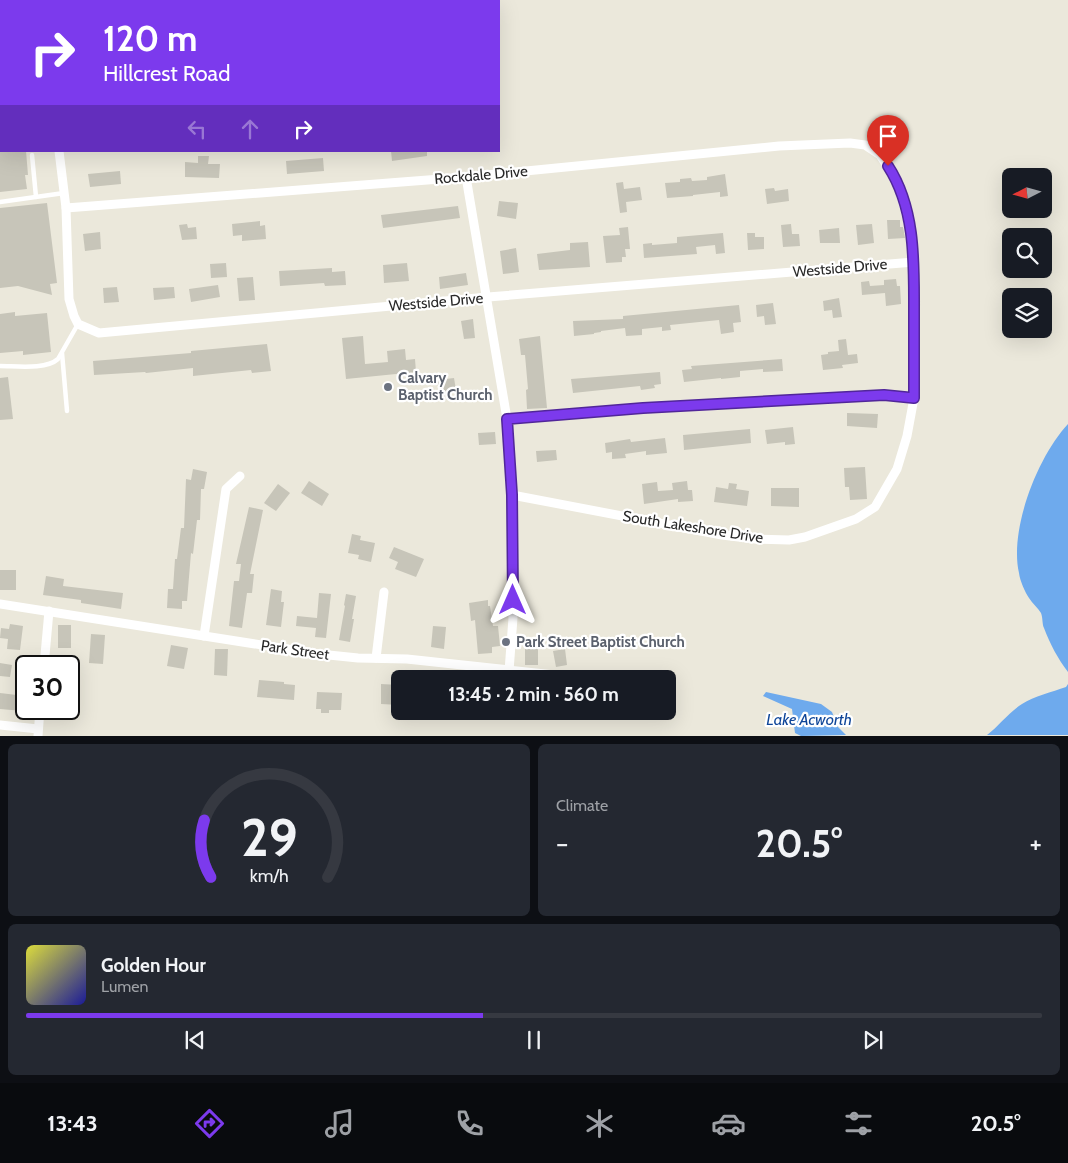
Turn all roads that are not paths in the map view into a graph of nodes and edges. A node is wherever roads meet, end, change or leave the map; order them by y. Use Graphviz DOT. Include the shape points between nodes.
graph roads {
  1 [pos="60,152"];
  2 [pos="32,155"];
  3 [pos="888,166"];
  4 [pos="466,177"];
  5 [pos="64,193"];
  6 [pos="36,197"];
  7 [pos="0,202"];
  8 [pos="66,208"];
  9 [pos="914,262"];
  10 [pos="488,297"];
  11 [pos="78,324"];
  12 [pos="62,352"];
  13 [pos="0,366"];
  14 [pos="914,398"];
  15 [pos="67,411"];
  16 [pos="507,419"];
  17 [pos="240,476"];
  18 [pos="512,495"];
  19 [pos="384,592"];
  20 [pos="0,604"];
  21 [pos="49,611"];
  22 [pos="204,636"];
  23 [pos="45,655"];
  24 [pos="376,658"];
  25 [pos="500,670"];
  26 [pos="509,670"];
  27 [pos="0,725"];
  28 [pos="38,732"];
  1 -- 5 [label="street"];
  2 -- 6 [label="lane"];
  3 -- 4 [label="street, Rockdale Drive" via="880,154 865,145 833,144 720,151"];
  3 -- 9 [label="street, South Lakeshore Drive" via="900,190 911,233"];
  4 -- 8 [label="street, Rockdale Drive"];
  4 -- 10 [label="street"];
  5 -- 6 [label="lane"];
  5 -- 8 [label="street"];
  6 -- 7 [label="lane"];
  8 -- 11 [label="street" via="69,299"];
  9 -- 10 [label="street, Westside Drive"];
  9 -- 14 [label="street, South Lakeshore Drive"];
  10 -- 11 [label="street, Westside Drive" via="99,334"];
  10 -- 16 [label="street"];
  11 -- 12 [label="lane"];
  12 -- 13 [label="lane" via="53,363 41,366"];
  12 -- 15 [label="lane"];
  14 -- 16 [label="street" via="874,395"];
  14 -- 18 [label="street, South Lakeshore Drive" via="897,469 875,507 856,519 806,537 756,539"];
  16 -- 18 [label="street"];
  17 -- 22 [label="street" via="226,488"];
  18 -- 26 [label="street" via="513,618"];
  19 -- 24 [label="street"];
  20 -- 21 [label="street, Park Street"];
  21 -- 22 [label="street, Park Street"];
  21 -- 23 [label="street"];
  22 -- 24 [label="street, Park Street" via="319,654"];
  24 -- 25 [label="street, Park Street"];
  27 -- 28 [label="street"];
}
